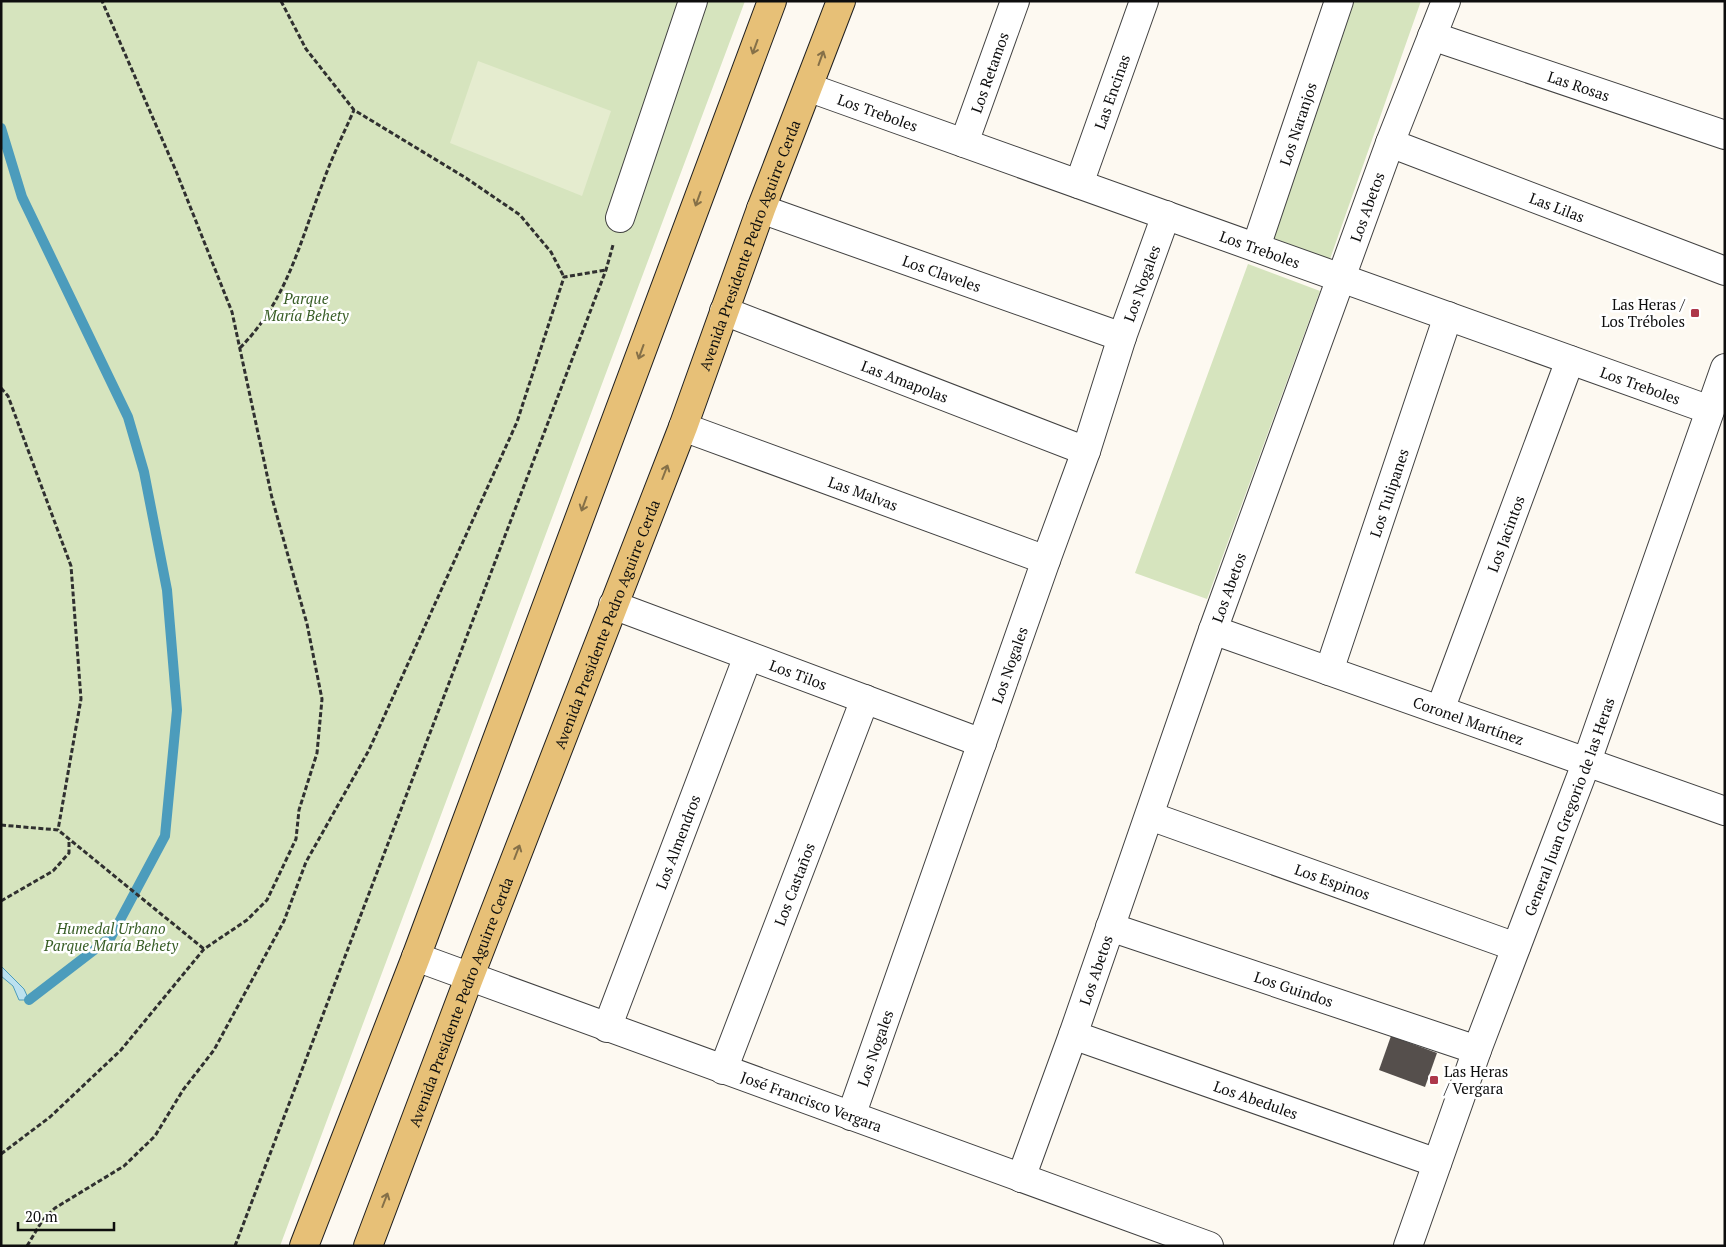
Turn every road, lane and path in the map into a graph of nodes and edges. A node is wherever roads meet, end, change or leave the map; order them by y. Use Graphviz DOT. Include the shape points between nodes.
graph roads {
  1 [pos="102,1"];
  2 [pos="281,1"];
  3 [pos="694,1"];
  4 [pos="772,1"];
  5 [pos="841,1"];
  6 [pos="1015,1"];
  7 [pos="1144,1"];
  8 [pos="1339,1"];
  9 [pos="1446,1"];
  10 [pos="1432,36"];
  11 [pos="810,88"];
  12 [pos="354,110"];
  13 [pos="1725,136"];
  14 [pos="964,143"];
  15 [pos="1390,143"];
  16 [pos="1079,184"];
  17 [pos="762,209"];
  18 [pos="1166,215"];
  19 [pos="620,218"];
  20 [pos="1256,247"];
  21 [pos="1725,271"];
  22 [pos="564,277"];
  23 [pos="1342,278"];
  24 [pos="724,311"];
  25 [pos="1448,316"];
  26 [pos="1122,337"];
  27 [pos="240,348"];
  28 [pos="1570,360"];
  29 [pos="1725,368"];
  30 [pos="1,388"];
  31 [pos="1710,410"];
  32 [pos="683,427"];
  33 [pos="1086,451"];
  34 [pos="1046,560"];
  35 [pos="613,605"];
  36 [pos="1213,630"];
  37 [pos="748,656"];
  38 [pos="1329,671"];
  39 [pos="865,700"];
  40 [pos="1440,710"];
  41 [pos="982,743"];
  42 [pos="1587,761"];
  43 [pos="1725,811"];
  44 [pos="1150,816"];
  45 [pos="1,825"];
  46 [pos="58,830"];
  47 [pos="69,839"];
  48 [pos="1,901"];
  49 [pos="1110,927"];
  50 [pos="1516,947"];
  51 [pos="204,949"];
  52 [pos="416,957"];
  53 [pos="468,978"];
  54 [pos="607,1028"];
  55 [pos="1073,1035"];
  56 [pos="1477,1050"];
  57 [pos="723,1070"];
  58 [pos="851,1116"];
  59 [pos="1,1154"];
  60 [pos="1437,1163"];
  61 [pos="1021,1178"];
  62 [pos="27,1246"];
  63 [pos="235,1246"];
  64 [pos="304,1246"];
  65 [pos="368,1246"];
  66 [pos="1209,1246"];
  67 [pos="1408,1246"];
  1 -- 27 [label="path" via="176,171 232,312"];
  2 -- 12 [label="path" via="306,50"];
  3 -- 19 [label="street"];
  4 -- 52 [label="main road, one-way"];
  11 -- 5 [label="main road, Avenida Presidente Pedro Aguirre Cerda, one-way"];
  6 -- 14 [label="street, Los Retamos"];
  7 -- 16 [label="street, Las Encinas"];
  8 -- 20 [label="street, Los Naranjos"];
  9 -- 10 [label="street, Los Abetos"];
  10 -- 13 [label="street, Las Rosas"];
  10 -- 15 [label="street, Los Abetos"];
  11 -- 14 [label="street, Los Treboles"];
  11 -- 17 [label="main road, Avenida Presidente Pedro Aguirre Cerda"];
  12 -- 22 [label="path" via="520,215 551,252"];
  12 -- 27 [label="path" via="322,184 291,274 260,328"];
  14 -- 16 [label="street, Los Treboles"];
  15 -- 21 [label="street, Las Lilas"];
  15 -- 23 [label="street, Los Abetos"];
  16 -- 18 [label="street, Los Treboles"];
  17 -- 24 [label="main road, Avenida Presidente Pedro Aguirre Cerda"];
  17 -- 26 [label="street, Los Claveles"];
  18 -- 20 [label="street, Los Treboles"];
  18 -- 26 [label="street, Los Nogales"];
  20 -- 23 [label="street, Los Treboles"];
  22 -- 62 [label="path" via="517,422 369,750 306,862 284,921 214,1050 182,1090 154,1136 124,1166 55,1208 42,1221"];
  22 -- 63 [label="path" via="606,270"];
  23 -- 25 [label="street, Los Treboles"];
  23 -- 36 [label="street, Los Abetos"];
  24 -- 32 [label="main road, Avenida Presidente Pedro Aguirre Cerda"];
  24 -- 33 [label="street, Las Amapolas"];
  25 -- 28 [label="street, Los Treboles"];
  25 -- 38 [label="street, Los Tulipanes"];
  26 -- 33 [label="street, Los Nogales"];
  27 -- 51 [label="path" via="272,498 307,624 322,699 317,753 299,810 296,839 280,875 267,900 247,920"];
  28 -- 31 [label="street, Los Treboles"];
  28 -- 40 [label="street, Los Jacintos"];
  29 -- 31 [label="street, General Juan Gregorio de las Heras"];
  30 -- 46 [label="path" via="8,396 71,566 81,699"];
  31 -- 42 [label="street, General Juan Gregorio de las Heras"];
  32 -- 34 [label="street, Las Malvas"];
  35 -- 32 [label="main road, Avenida Presidente Pedro Aguirre Cerda, one-way"];
  33 -- 34 [label="street, Los Nogales"];
  34 -- 41 [label="street, Los Nogales"];
  35 -- 37 [label="street, Los Tilos"];
  53 -- 35 [label="main road, Avenida Presidente Pedro Aguirre Cerda, one-way"];
  36 -- 38 [label="street, Coronel Martínez"];
  36 -- 44 [label="street, Los Abetos"];
  37 -- 39 [label="street, Los Tilos"];
  37 -- 54 [label="street, Los Almendros"];
  38 -- 40 [label="street, Coronel Martínez"];
  39 -- 41 [label="street, Los Tilos"];
  39 -- 57 [label="street, Los Castaños"];
  40 -- 42 [label="street, Coronel Martínez"];
  41 -- 58 [label="street, Los Nogales"];
  42 -- 43 [label="street, Coronel Martínez"];
  42 -- 50 [label="street, General Juan Gregorio de las Heras"];
  44 -- 49 [label="street, Los Abetos"];
  44 -- 50 [label="street, Los Espinos"];
  45 -- 46 [label="path"];
  46 -- 47 [label="path"];
  47 -- 48 [label="path" via="69,853 52,871"];
  47 -- 51 [label="path"];
  49 -- 55 [label="street, Los Abetos"];
  49 -- 56 [label="street, Los Guindos"];
  50 -- 56 [label="street, General Juan Gregorio de las Heras"];
  51 -- 59 [label="path" via="121,1050 50,1117"];
  52 -- 53 [label="street, José Francisco Vergara"];
  52 -- 64 [label="main road"];
  53 -- 54 [label="street, José Francisco Vergara"];
  65 -- 53 [label="main road, Avenida Presidente Pedro Aguirre Cerda, one-way"];
  54 -- 57 [label="street, José Francisco Vergara"];
  55 -- 60 [label="street, Los Abedules"];
  55 -- 61 [label="street, Los Abetos"];
  56 -- 60 [label="street, General Juan Gregorio de las Heras"];
  57 -- 58 [label="street, José Francisco Vergara"];
  58 -- 61 [label="street, José Francisco Vergara"];
  60 -- 67 [label="street, General Juan Gregorio de las Heras"];
  61 -- 66 [label="street, José Francisco Vergara"];
}
